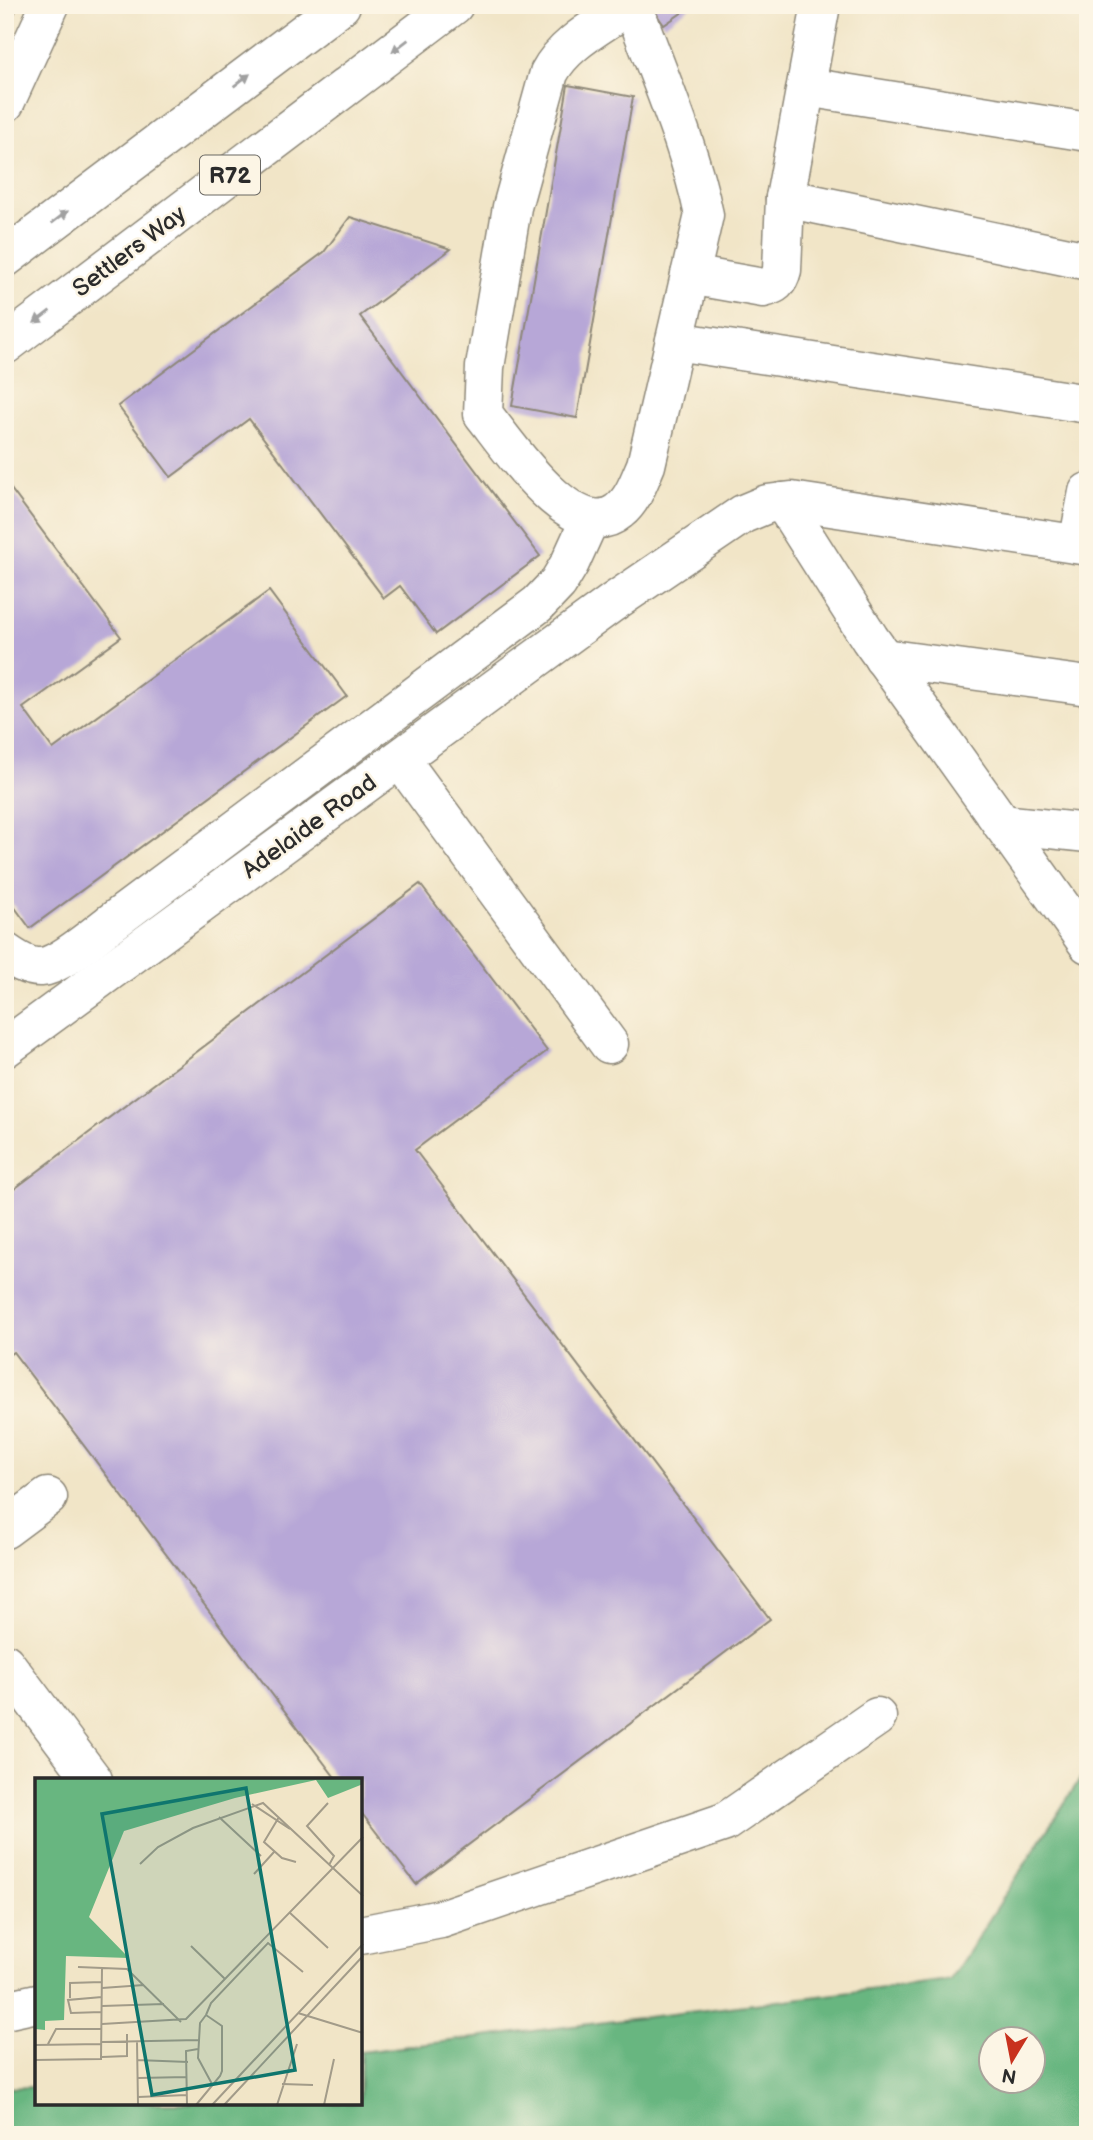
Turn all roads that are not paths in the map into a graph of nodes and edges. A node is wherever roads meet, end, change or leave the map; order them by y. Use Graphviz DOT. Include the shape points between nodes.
graph roads {
  1 [pos="50,5"];
  2 [pos="341,5"];
  3 [pos="454,5"];
  4 [pos="631,5"];
  5 [pos="821,5"];
  6 [pos="806,87"];
  7 [pos="5,103"];
  8 [pos="1088,132"];
  9 [pos="785,198"];
  10 [pos="5,258"];
  11 [pos="1088,261"];
  12 [pos="690,275"];
  13 [pos="675,341"];
  14 [pos="5,345"];
  15 [pos="1088,404"];
  16 [pos="1088,492"];
  17 [pos="783,502"];
  18 [pos="590,519"];
  19 [pos="1083,545"];
  20 [pos="883,658"];
  21 [pos="1088,686"];
  22 [pos="400,759"];
  23 [pos="1002,824"];
  24 [pos="1088,833"];
  25 [pos="1088,944"];
  26 [pos="5,952"];
  27 [pos="609,1044"];
  28 [pos="5,1048"];
  29 [pos="48,1497"];
  30 [pos="5,1529"];
  31 [pos="5,1664"];
  32 [pos="877,1717"];
  33 [pos="91,1778"];
  34 [pos="362,1936"];
  35 [pos="35,2003"];
  36 [pos="5,2010"];
  1 -- 7 [label="main road"];
  10 -- 2 [label="main road, R72, one-way"];
  3 -- 14 [label="main road, Settlers Way / R72, one-way"];
  4 -- 12 [label="main road" via="697,182 704,215"];
  4 -- 18 [label="main road" via="566,50 549,73 512,207 485,367 483,414 533,478"];
  5 -- 6 [label="main road"];
  6 -- 8 [label="main road"];
  6 -- 9 [label="main road"];
  9 -- 11 [label="main road"];
  9 -- 12 [label="main road" via="782,270 774,285 763,288"];
  12 -- 13 [label="main road"];
  13 -- 15 [label="main road"];
  13 -- 18 [label="main road" via="646,465 633,495 608,518"];
  16 -- 19 [label="main road"];
  17 -- 19 [label="main road"];
  17 -- 20 [label="main road"];
  17 -- 22 [label="main road, Adelaide Road" via="743,514 612,603"];
  18 -- 26 [label="main road" via="558,583 538,604 123,914 55,963 40,968"];
  20 -- 21 [label="main road"];
  20 -- 23 [label="main road"];
  22 -- 27 [label="main road"];
  22 -- 28 [label="main road, Adelaide Road"];
  23 -- 24 [label="main road"];
  23 -- 25 [label="main road"];
  29 -- 30 [label="main road"];
  31 -- 33 [label="main road"];
  32 -- 34 [label="main road" via="725,1822 441,1919"];
  35 -- 36 [label="main road"];
}
